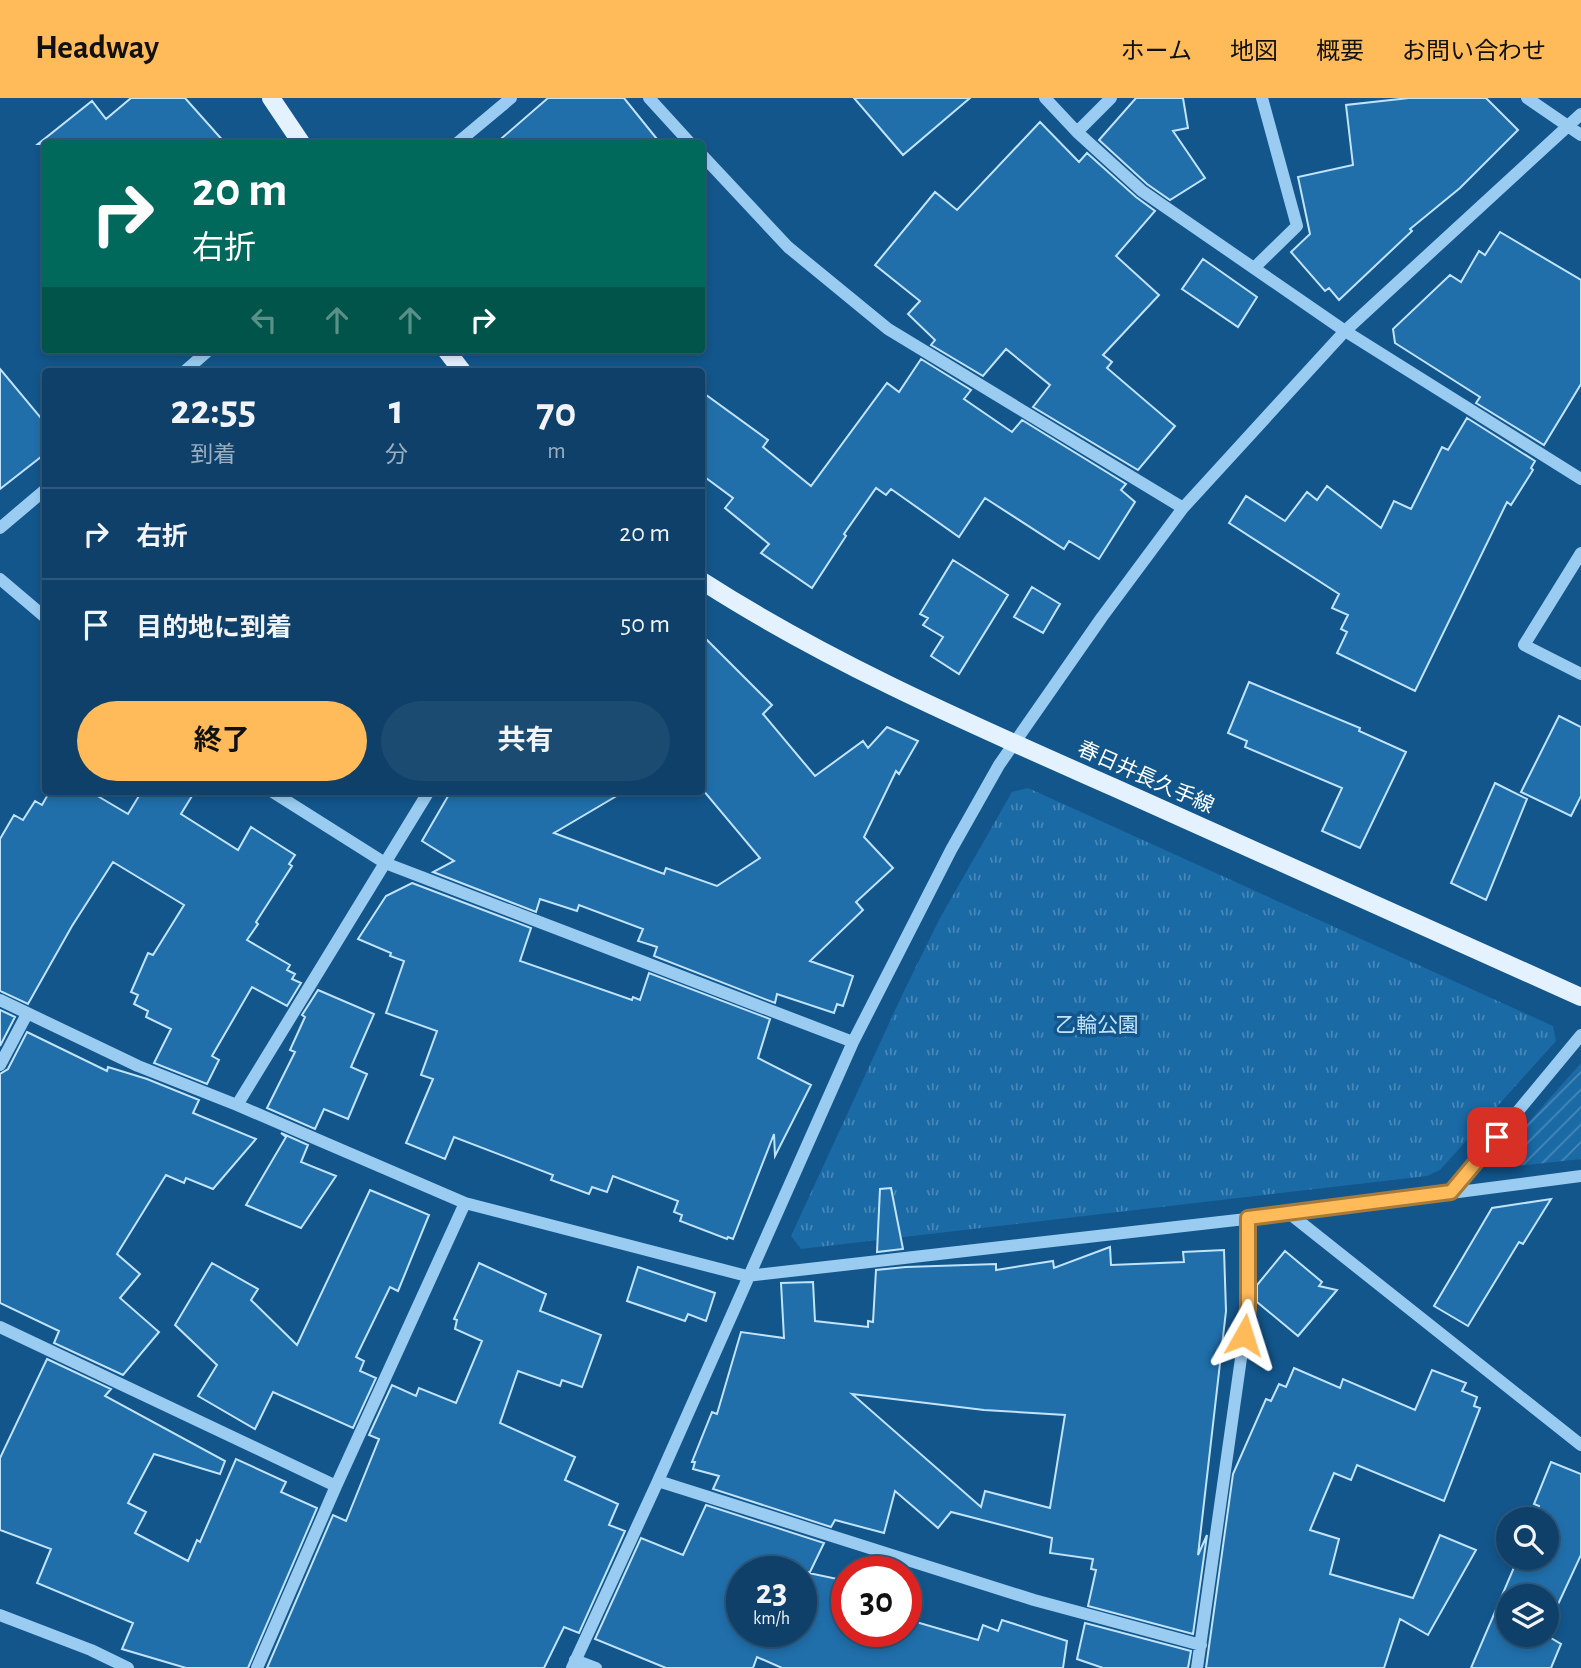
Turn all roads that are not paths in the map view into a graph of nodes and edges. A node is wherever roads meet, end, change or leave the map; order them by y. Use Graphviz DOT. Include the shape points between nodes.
graph roads {
  1 [pos="271,98"];
  2 [pos="511,98"];
  3 [pos="649,98"];
  4 [pos="1045,98"];
  5 [pos="1111,98"];
  6 [pos="1262,98"];
  7 [pos="1527,98"];
  8 [pos="1581,114"];
  9 [pos="1567,127"];
  10 [pos="1077,132"];
  11 [pos="1581,135"];
  12 [pos="299,140"];
  13 [pos="461,140"];
  14 [pos="687,140"];
  15 [pos="705,158"];
  16 [pos="1254,268"];
  17 [pos="1345,331"];
  18 [pos="204,354"];
  19 [pos="449,354"];
  20 [pos="188,368"];
  21 [pos="461,368"];
  22 [pos="1581,479"];
  23 [pos="42,492"];
  24 [pos="1183,508"];
  25 [pos="0,528"];
  26 [pos="1581,554"];
  27 [pos="0,579"];
  28 [pos="705,583"];
  29 [pos="42,615"];
  30 [pos="1581,674"];
  31 [pos="1015,744"];
  32 [pos="277,795"];
  33 [pos="427,795"];
  34 [pos="385,863"];
  35 [pos="1581,997"];
  36 [pos="0,999"];
  37 [pos="27,1014"];
  38 [pos="1581,1035"];
  39 [pos="853,1042"];
  40 [pos="0,1065"];
  41 [pos="237,1105"];
  42 [pos="1581,1176"];
  43 [pos="1451,1192"];
  44 [pos="465,1203"];
  45 [pos="1290,1214"];
  46 [pos="1248,1218"];
  47 [pos="747,1276"];
  48 [pos="0,1327"];
  49 [pos="1581,1445"];
  50 [pos="658,1481"];
  51 [pos="336,1486"];
  52 [pos="0,1615"];
  53 [pos="1200,1645"];
  54 [pos="573,1664"];
  55 [pos="128,1668"];
  56 [pos="257,1668"];
  57 [pos="596,1668"];
  58 [pos="1197,1668"];
  1 -- 12 [label="main road"];
  2 -- 13 [label="street"];
  3 -- 14 [label="street"];
  4 -- 10 [label="street"];
  5 -- 10 [label="street"];
  6 -- 16 [label="street" via="1297,226"];
  7 -- 9 [label="street"];
  8 -- 9 [label="street"];
  9 -- 11 [label="street"];
  9 -- 17 [label="street"];
  10 -- 16 [label="street" via="1142,191"];
  15 -- 24 [label="street" via="788,247 888,329"];
  16 -- 17 [label="street"];
  17 -- 22 [label="street"];
  17 -- 24 [label="street"];
  18 -- 20 [label="street"];
  19 -- 21 [label="main road"];
  23 -- 25 [label="street"];
  24 -- 31 [label="street"];
  26 -- 30 [label="street" via="1524,645"];
  27 -- 29 [label="street"];
  28 -- 31 [label="main road, 春日井長久手線" via="813,647"];
  31 -- 35 [label="main road, 春日井長久手線"];
  31 -- 39 [label="street" via="951,849"];
  32 -- 34 [label="street"];
  33 -- 34 [label="street"];
  34 -- 39 [label="street"];
  34 -- 41 [label="street"];
  36 -- 37 [label="street"];
  37 -- 40 [label="street"];
  37 -- 41 [label="street" via="138,1066"];
  38 -- 43 [label="street"];
  39 -- 47 [label="street"];
  41 -- 44 [label="street"];
  42 -- 43 [label="street"];
  43 -- 45 [label="street"];
  44 -- 47 [label="street"];
  44 -- 51 [label="street"];
  45 -- 46 [label="street"];
  45 -- 49 [label="street"];
  46 -- 47 [label="street"];
  46 -- 53 [label="street" via="1248,1309"];
  47 -- 50 [label="street"];
  48 -- 51 [label="street"];
  50 -- 53 [label="street" via="1034,1600"];
  50 -- 54 [label="street"];
  51 -- 56 [label="street"];
  52 -- 55 [label="street"];
  53 -- 58 [label="street"];
  54 -- 57 [label="street"];
}
